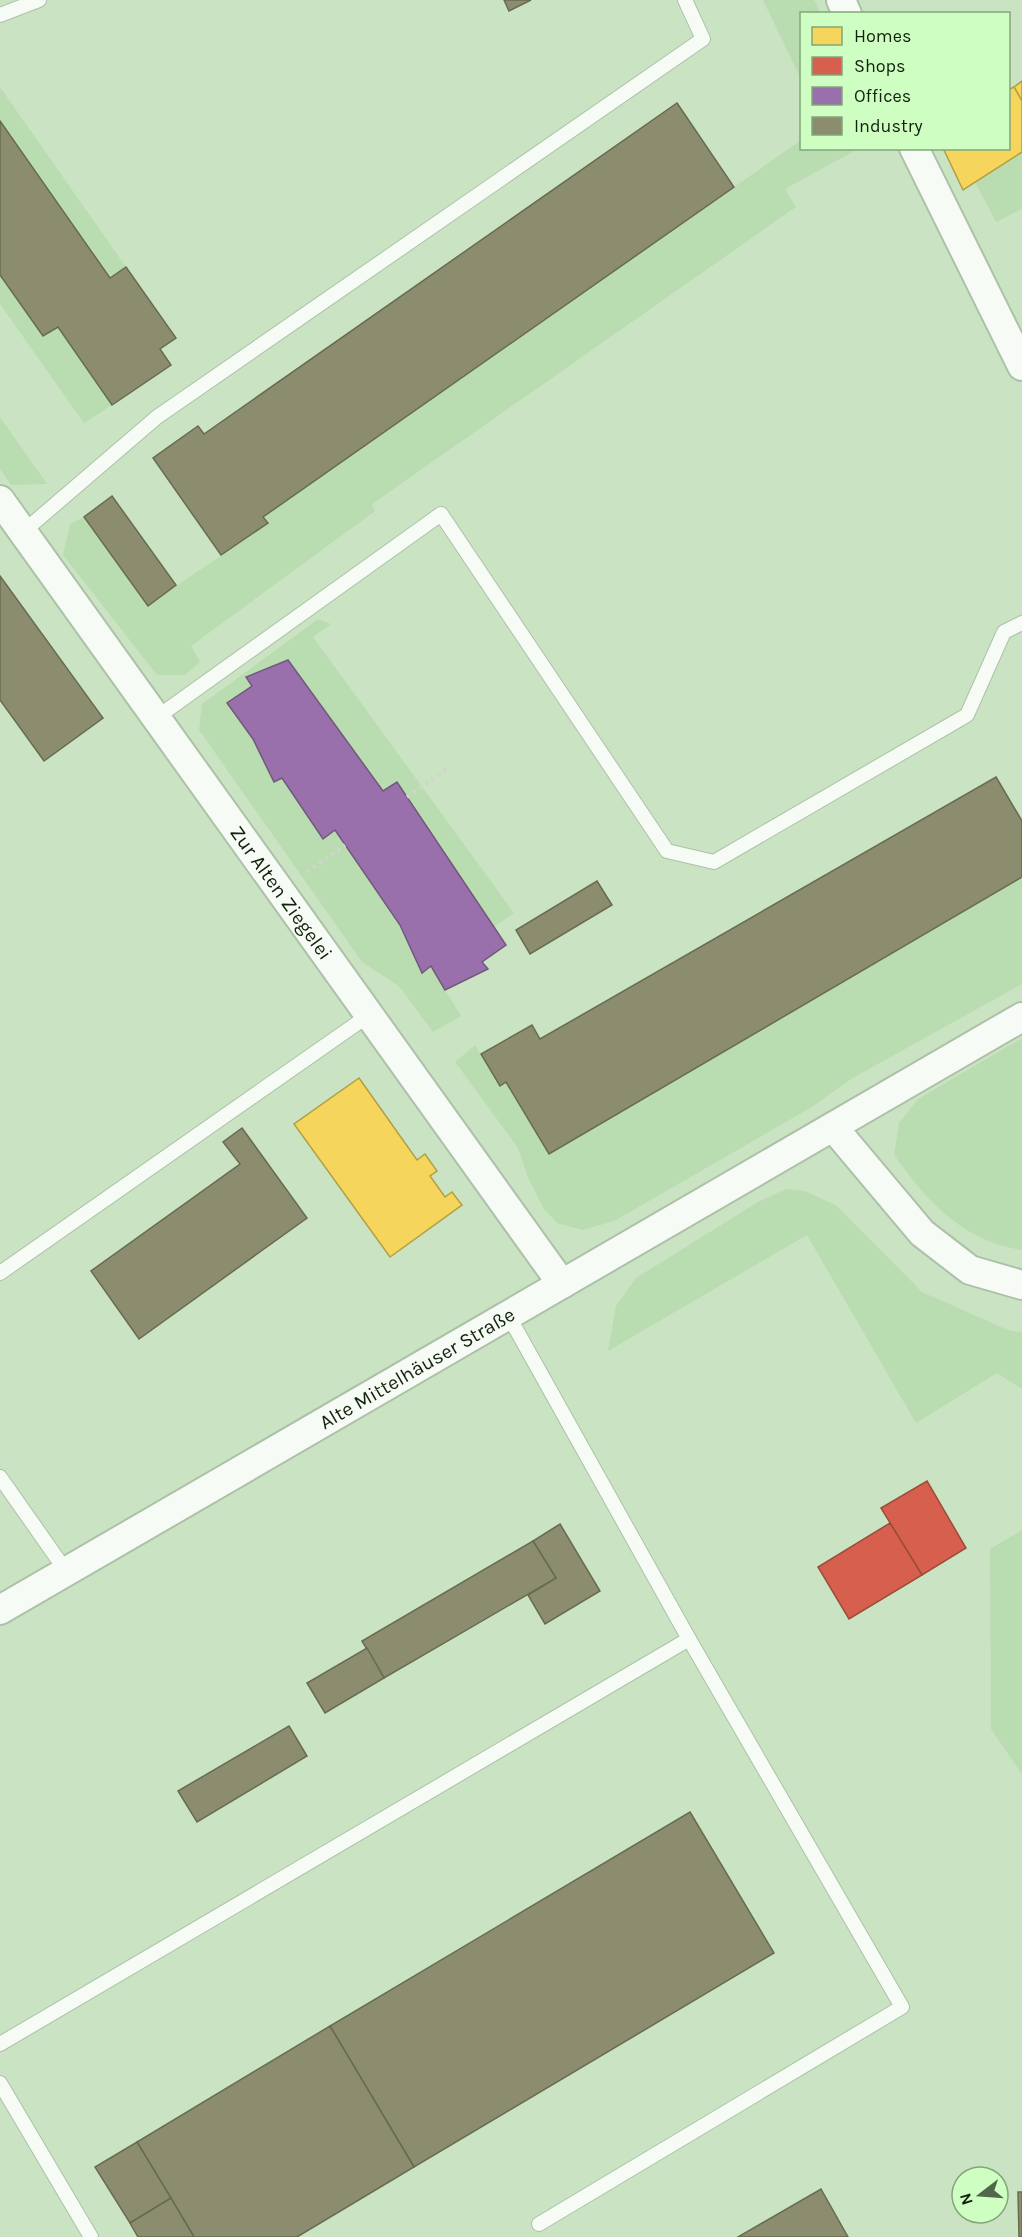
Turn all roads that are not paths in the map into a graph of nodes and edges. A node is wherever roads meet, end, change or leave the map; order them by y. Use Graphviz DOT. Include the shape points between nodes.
graph roads {
  1 [pos="39,0"];
  2 [pos="685,0"];
  3 [pos="0,15"];
  4 [pos="915,150"];
  5 [pos="1022,366"];
  6 [pos="0,500"];
  7 [pos="23,532"];
  8 [pos="1022,623"];
  9 [pos="156,718"];
  10 [pos="369,1015"];
  11 [pos="1022,1017"];
  12 [pos="833,1127"];
  13 [pos="0,1273"];
  14 [pos="562,1284"];
  15 [pos="1022,1285"];
  16 [pos="508,1315"];
  17 [pos="0,1477"];
  18 [pos="66,1571"];
  19 [pos="0,1610"];
  20 [pos="689,1639"];
  21 [pos="0,2044"];
  22 [pos="0,2083"];
  23 [pos="539,2224"];
  24 [pos="91,2237"];
  1 -- 3 [label="lane"];
  2 -- 7 [label="lane" via="704,39 157,417"];
  4 -- 5 [label="street"];
  6 -- 7 [label="street, Zur Alten Ziegelei"];
  7 -- 9 [label="street, Zur Alten Ziegelei"];
  8 -- 9 [label="lane" via="1004,632 967,716 714,862 667,851 441,514"];
  9 -- 10 [label="street, Zur Alten Ziegelei"];
  10 -- 13 [label="lane"];
  10 -- 14 [label="street, Zur Alten Ziegelei"];
  11 -- 12 [label="street, Alte Mittelhäuser Straße"];
  12 -- 14 [label="street, Alte Mittelhäuser Straße"];
  12 -- 15 [label="street" via="922,1233 970,1270"];
  14 -- 16 [label="street, Alte Mittelhäuser Straße"];
  16 -- 18 [label="street, Alte Mittelhäuser Straße"];
  16 -- 20 [label="lane"];
  17 -- 18 [label="lane"];
  18 -- 19 [label="street, Alte Mittelhäuser Straße"];
  20 -- 21 [label="lane"];
  20 -- 23 [label="lane" via="902,2007"];
  22 -- 24 [label="lane"];
}
